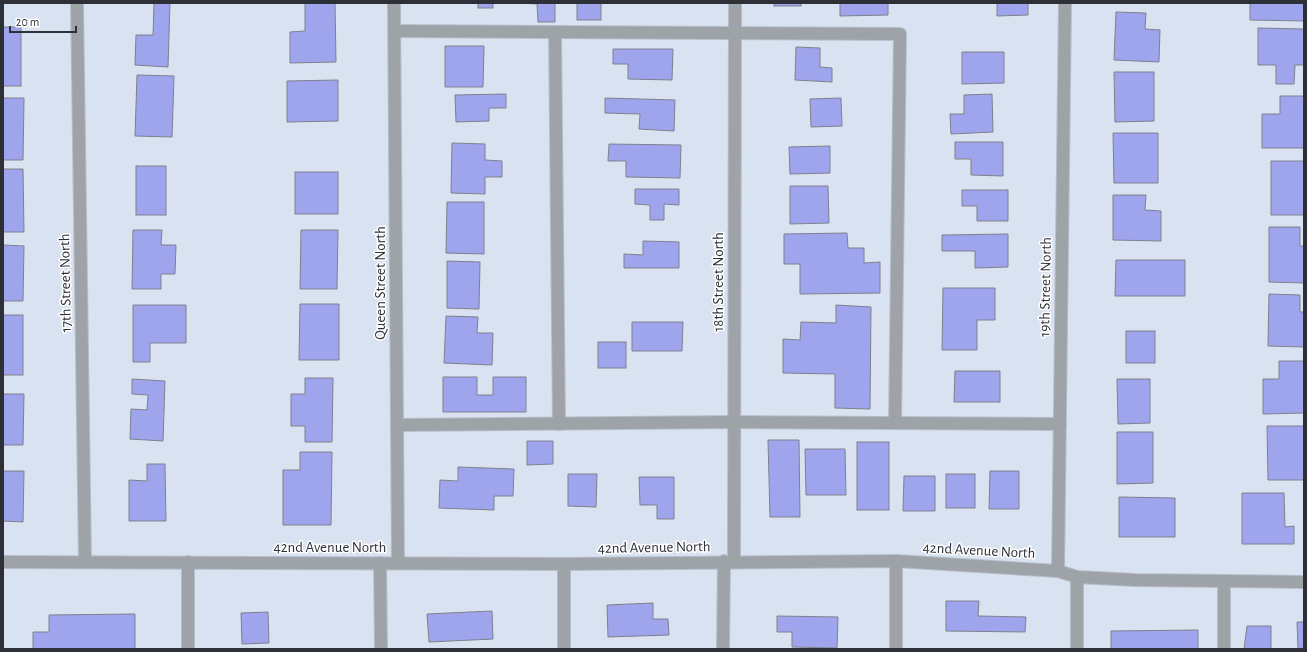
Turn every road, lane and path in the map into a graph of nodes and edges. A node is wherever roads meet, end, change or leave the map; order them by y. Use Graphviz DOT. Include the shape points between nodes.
graph roads {
  1 [pos="77,3"];
  2 [pos="394,3"];
  3 [pos="735,3"];
  4 [pos="1065,3"];
  5 [pos="394,31"];
  6 [pos="555,32"];
  7 [pos="735,34"];
  8 [pos="734,422"];
  9 [pos="894,423"];
  10 [pos="559,424"];
  11 [pos="1060,424"];
  12 [pos="397,425"];
  13 [pos="729,561"];
  14 [pos="896,561"];
  15 [pos="3,562"];
  16 [pos="85,562"];
  17 [pos="188,562"];
  18 [pos="380,563"];
  19 [pos="398,563"];
  20 [pos="564,564"];
  21 [pos="1058,570"];
  22 [pos="1077,577"];
  23 [pos="1224,581"];
  24 [pos="1304,582"];
  25 [pos="188,649"];
  26 [pos="381,649"];
  27 [pos="564,649"];
  28 [pos="723,649"];
  29 [pos="896,649"];
  30 [pos="1077,649"];
  31 [pos="1224,649"];
  1 -- 16 [label="street, 17th Street North"];
  2 -- 5 [label="street, Queen Street North"];
  3 -- 7 [label="street, 18th Street North"];
  4 -- 11 [label="street, 19th Street North"];
  5 -- 6 [label="street"];
  5 -- 12 [label="street, Queen Street North"];
  6 -- 7 [label="street"];
  6 -- 10 [label="street"];
  7 -- 8 [label="street, 18th Street North"];
  7 -- 9 [label="street" via="900,34"];
  8 -- 9 [label="street"];
  8 -- 10 [label="street"];
  8 -- 13 [label="street, 18th Street North"];
  9 -- 11 [label="street"];
  10 -- 12 [label="street"];
  11 -- 21 [label="street, 19th Street North"];
  12 -- 19 [label="street, Queen Street North"];
  13 -- 14 [label="street, 42nd Avenue North"];
  13 -- 20 [label="street, 42nd Avenue North"];
  13 -- 28 [label="street, 18th Street North"];
  14 -- 21 [label="street, 42nd Avenue North"];
  14 -- 29 [label="street"];
  15 -- 16 [label="street, 42nd Avenue North"];
  16 -- 17 [label="street, 42nd Avenue North"];
  17 -- 18 [label="street, 42nd Avenue North"];
  17 -- 25 [label="street"];
  18 -- 19 [label="street, 42nd Avenue North"];
  18 -- 26 [label="street"];
  19 -- 20 [label="street, 42nd Avenue North"];
  20 -- 27 [label="street"];
  21 -- 22 [label="street, 42nd Avenue North"];
  22 -- 23 [label="street, 42nd Avenue North"];
  22 -- 30 [label="street"];
  23 -- 24 [label="street, 42nd Avenue North"];
  23 -- 31 [label="street"];
}
